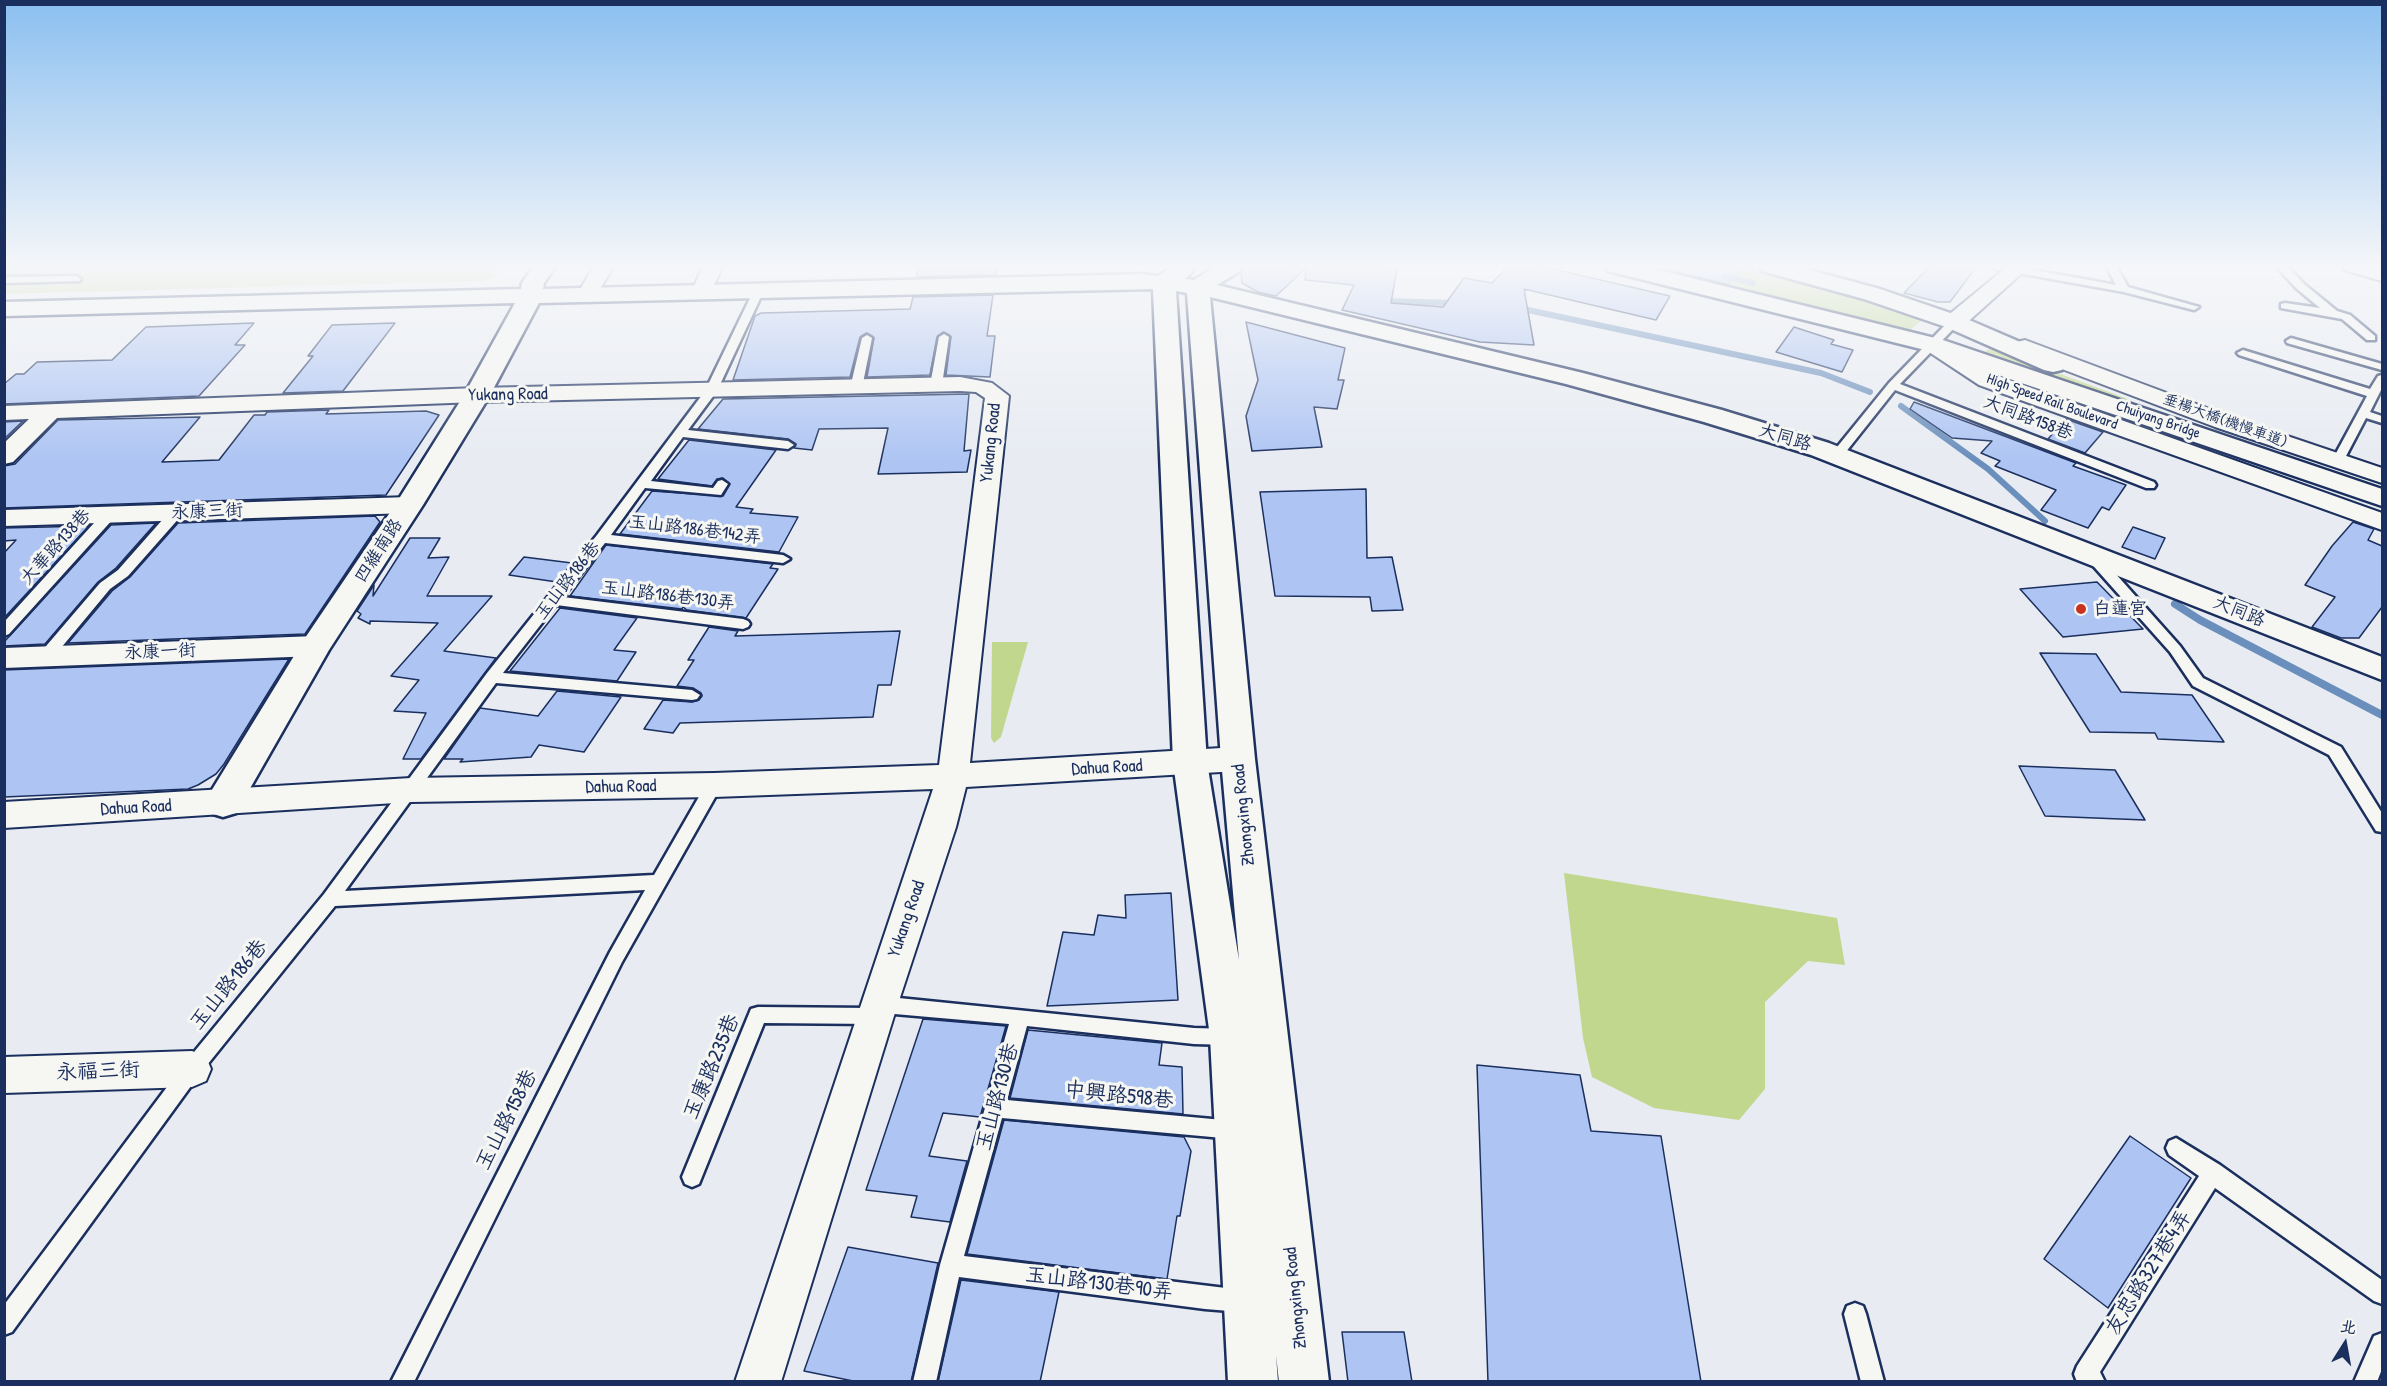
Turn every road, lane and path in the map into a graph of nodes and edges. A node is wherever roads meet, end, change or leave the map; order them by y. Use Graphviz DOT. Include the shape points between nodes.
graph roads {
  1 [pos="512,331"];
  2 [pos="740,331"];
  3 [pos="1186,331"];
  4 [pos="1191,331"];
  5 [pos="1390,331"];
  6 [pos="1876,331"];
  7 [pos="1946,331"];
  8 [pos="1970,331"];
  9 [pos="1979,331"];
  10 [pos="2363,331"];
  11 [pos="944,337"];
  12 [pos="867,338"];
  13 [pos="2372,338"];
  14 [pos="2291,341"];
  15 [pos="1934,345"];
  16 [pos="2243,353"];
  17 [pos="2382,367"];
  18 [pos="2056,376"];
  19 [pos="2382,378"];
  20 [pos="936,385"];
  21 [pos="1893,385"];
  22 [pos="856,388"];
  23 [pos="711,391"];
  24 [pos="2373,394"];
  25 [pos="477,395"];
  26 [pos="50,412"];
  27 [pos="4,413"];
  28 [pos="2362,413"];
  29 [pos="2382,420"];
  30 [pos="680,434"];
  31 [pos="788,445"];
  32 [pos="1836,454"];
  33 [pos="2341,455"];
  34 [pos="4,457"];
  35 [pos="2382,469"];
  36 [pos="2382,476"];
  37 [pos="2382,482"];
  38 [pos="641,484"];
  39 [pos="722,484"];
  40 [pos="2150,485"];
  41 [pos="2382,498"];
  42 [pos="409,505"];
  43 [pos="2382,505"];
  44 [pos="176,513"];
  45 [pos="109,515"];
  46 [pos="4,518"];
  47 [pos="2382,522"];
  48 [pos="602,538"];
  49 [pos="2089,552"];
  50 [pos="783,559"];
  51 [pos="553,600"];
  52 [pos="743,624"];
  53 [pos="4,631"];
  54 [pos="316,646"];
  55 [pos="46,656"];
  56 [pos="4,658"];
  57 [pos="2380,664"];
  58 [pos="492,677"];
  59 [pos="692,695"];
  60 [pos="1238,759"];
  61 [pos="1190,762"];
  62 [pos="953,777"];
  63 [pos="714,785"];
  64 [pos="411,790"];
  65 [pos="223,803"];
  66 [pos="4,815"];
  67 [pos="2382,826"];
  68 [pos="657,882"];
  69 [pos="330,899"];
  70 [pos="877,1010"];
  71 [pos="1020,1017"];
  72 [pos="1231,1037"];
  73 [pos="192,1069"];
  74 [pos="7,1078"];
  75 [pos="996,1108"];
  76 [pos="1238,1130"];
  77 [pos="2176,1148"];
  78 [pos="2213,1172"];
  79 [pos="692,1177"];
  80 [pos="951,1265"];
  81 [pos="2382,1293"];
  82 [pos="1247,1301"];
  83 [pos="1855,1314"];
  84 [pos="4,1324"];
  85 [pos="2382,1344"];
  86 [pos="2090,1378"];
  87 [pos="402,1382"];
  88 [pos="758,1382"];
  89 [pos="924,1382"];
  90 [pos="1253,1382"];
  91 [pos="1305,1382"];
  92 [pos="1873,1382"];
  93 [pos="2365,1382"];
  1 -- 25 [label="street, 四維南路"];
  2 -- 23 [label="lane, 玉山路186巷"];
  3 -- 61 [label="street"];
  4 -- 60 [label="street, Zhongxing Road"];
  5 -- 32 [label="street, 大同路" via="1713,416"];
  6 -- 15 [label="street, High Speed Rail Boulevard"];
  7 -- 15 [label="lane"];
  8 -- 18 [label="street, Chuiyang Bridge"];
  9 -- 33 [label="street"];
  10 -- 13 [label="lane"];
  11 -- 20 [label="lane"];
  12 -- 22 [label="lane"];
  14 -- 17 [label="lane"];
  15 -- 18 [label="street, Chuiyang Bridge"];
  15 -- 21 [label="lane"];
  15 -- 47 [label="street, High Speed Rail Boulevard" via="1987,380"];
  16 -- 24 [label="lane"];
  18 -- 36 [label="street, 垂楊大橋(機慢車道)" via="2223,422"];
  18 -- 37 [label="street, Chuiyang Bridge"];
  18 -- 41 [label="street, Chuiyang Bridge"];
  18 -- 43 [label="street, 垂楊大橋(機慢車道)"];
  19 -- 24 [label="lane"];
  20 -- 22 [label="street, Yukang Road"];
  20 -- 62 [label="street, Yukang Road" via="991,388 998,396"];
  21 -- 32 [label="lane"];
  21 -- 40 [label="lane, 大同路158巷"];
  22 -- 23 [label="street, Yukang Road"];
  23 -- 25 [label="street, Yukang Road"];
  23 -- 30 [label="lane, 玉山路186巷"];
  24 -- 28 [label="lane"];
  25 -- 26 [label="street, Yukang Road"];
  25 -- 42 [label="street, 四維南路"];
  26 -- 27 [label="street, Yukang Road"];
  26 -- 34 [label="street"];
  28 -- 29 [label="lane"];
  28 -- 33 [label="lane"];
  30 -- 31 [label="lane"];
  30 -- 38 [label="lane, 玉山路186巷"];
  32 -- 49 [label="street, 大同路"];
  33 -- 35 [label="street"];
  38 -- 39 [label="lane" via="717,492"];
  38 -- 48 [label="lane, 玉山路186巷"];
  42 -- 44 [label="street, 永康三街"];
  42 -- 54 [label="street, 四維南路"];
  44 -- 45 [label="street, 永康三街"];
  44 -- 55 [label="lane" via="123,573 105,586"];
  45 -- 46 [label="street, 永康三街"];
  45 -- 53 [label="lane, 大華路138巷"];
  48 -- 50 [label="lane, 玉山路186巷142弄"];
  48 -- 51 [label="lane, 玉山路186巷"];
  49 -- 57 [label="street, 大同路"];
  49 -- 67 [label="lane" via="2175,649 2198,682 2335,752"];
  51 -- 52 [label="lane, 玉山路186巷130弄"];
  51 -- 58 [label="lane, 玉山路186巷"];
  54 -- 55 [label="street, 永康一街"];
  54 -- 65 [label="street, 四維南路"];
  55 -- 56 [label="street, 永康一街"];
  58 -- 59 [label="lane"];
  58 -- 64 [label="lane, 玉山路186巷"];
  60 -- 61 [label="street, Dahua Road"];
  60 -- 91 [label="street, Zhongxing Road"];
  61 -- 62 [label="street, Dahua Road"];
  61 -- 72 [label="street"];
  62 -- 63 [label="street, Dahua Road"];
  62 -- 70 [label="street, Yukang Road"];
  63 -- 64 [label="street, Dahua Road"];
  63 -- 68 [label="lane, 玉山路158巷"];
  64 -- 65 [label="street, Dahua Road"];
  64 -- 69 [label="lane, 玉山路186巷"];
  65 -- 66 [label="street, Dahua Road"];
  68 -- 69 [label="lane"];
  68 -- 87 [label="lane, 玉山路158巷"];
  69 -- 73 [label="lane, 玉山路186巷"];
  70 -- 71 [label="lane"];
  70 -- 79 [label="lane, 玉康路235巷" via="758,1015"];
  70 -- 88 [label="street, Yukang Road"];
  71 -- 72 [label="lane"];
  71 -- 75 [label="lane, 玉山路130巷"];
  72 -- 76 [label="street"];
  73 -- 74 [label="street, 永福三街"];
  73 -- 84 [label="lane, 玉山路186巷"];
  75 -- 76 [label="lane, 中興路598巷"];
  75 -- 80 [label="lane, 玉山路130巷"];
  76 -- 82 [label="street"];
  77 -- 78 [label="lane"];
  78 -- 81 [label="lane"];
  78 -- 86 [label="lane, 友忠路327巷4弄"];
  80 -- 82 [label="lane, 玉山路130巷90弄"];
  80 -- 89 [label="lane, 玉山路130巷"];
  82 -- 90 [label="street"];
  83 -- 92 [label="lane"];
  85 -- 93 [label="lane"];
}
